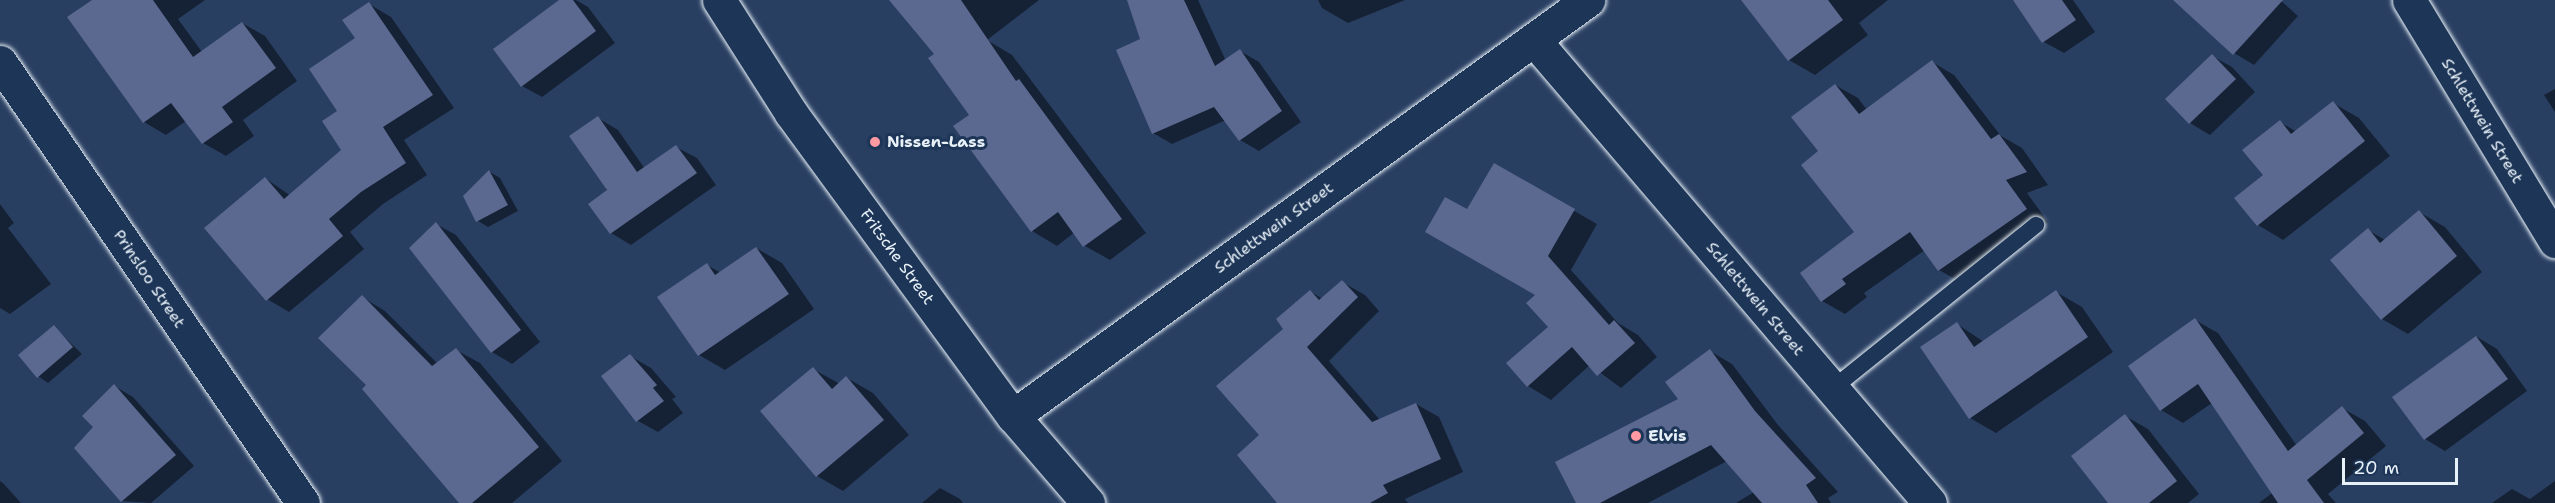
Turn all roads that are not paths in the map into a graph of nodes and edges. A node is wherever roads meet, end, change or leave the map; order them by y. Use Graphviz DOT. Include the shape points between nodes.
graph roads {
  1 [pos="718,0"];
  2 [pos="1588,0"];
  3 [pos="2409,0"];
  4 [pos="1534,40"];
  5 [pos="0,62"];
  6 [pos="2036,225"];
  7 [pos="2555,241"];
  8 [pos="1832,389"];
  9 [pos="1013,416"];
  10 [pos="298,501"];
  11 [pos="1088,503"];
  12 [pos="1930,503"];
  1 -- 9 [label="street, Fritsche Street" via="791,113"];
  2 -- 4 [label="street, Schlettwein Street"];
  3 -- 7 [label="street, Schlettwein Street"];
  4 -- 8 [label="street, Schlettwein Street"];
  4 -- 9 [label="street, Schlettwein Street"];
  5 -- 10 [label="street, Prinsloo Street"];
  6 -- 8 [label="lane"];
  8 -- 12 [label="street, Schlettwein Street"];
  9 -- 11 [label="street, Fritsche Street"];
}
